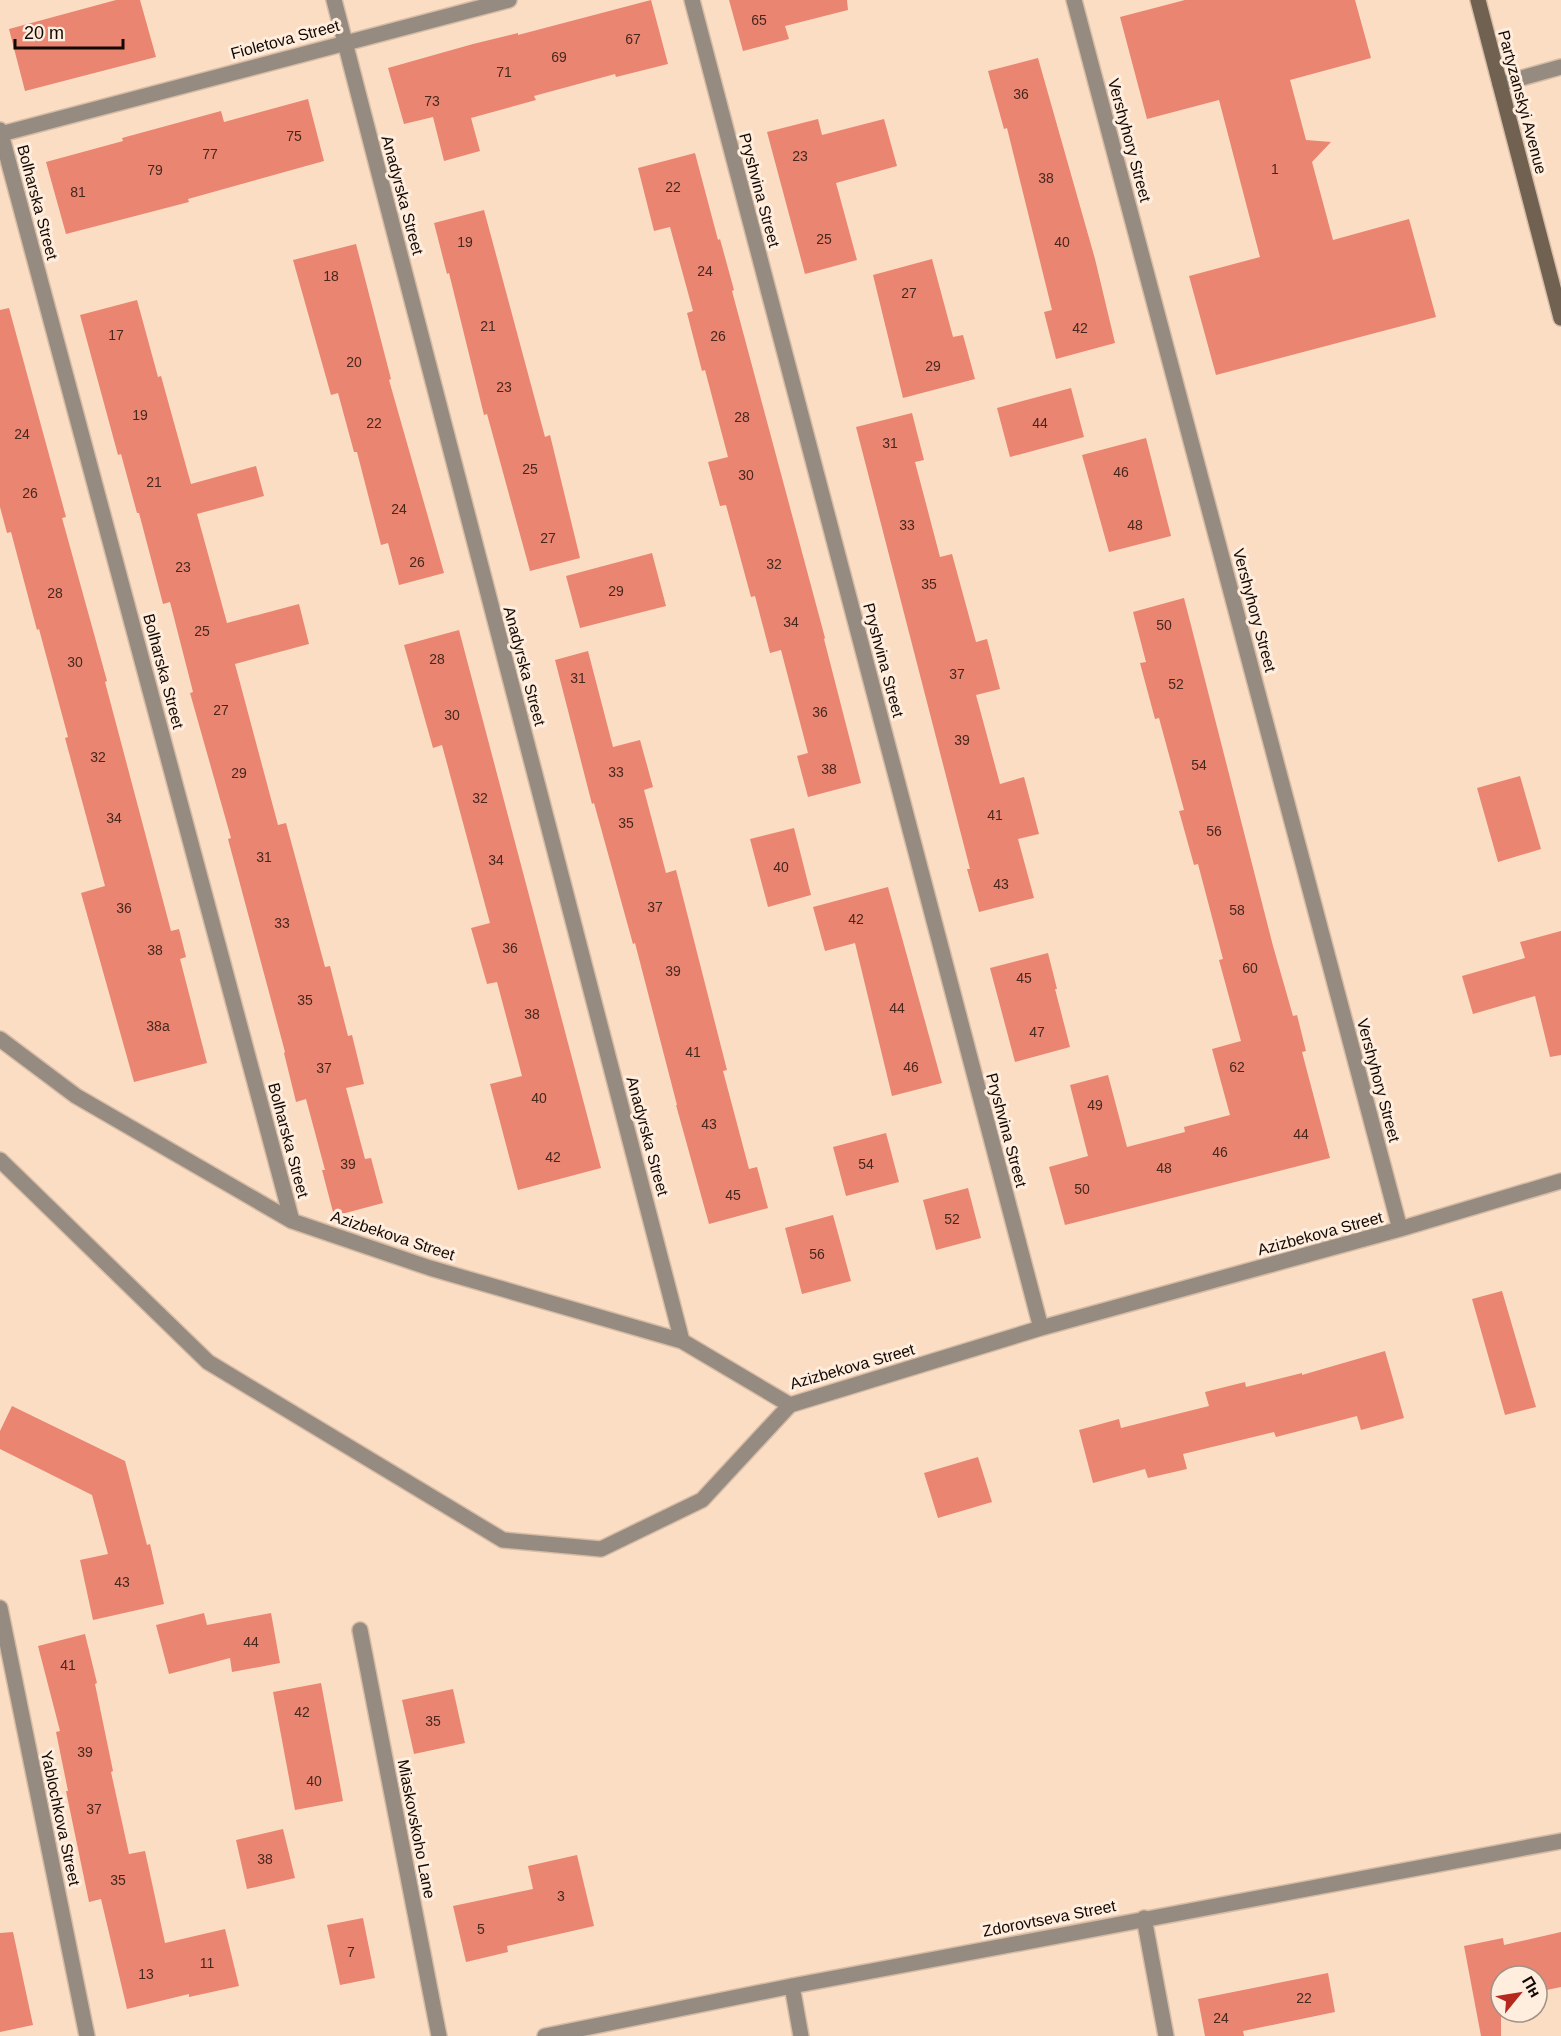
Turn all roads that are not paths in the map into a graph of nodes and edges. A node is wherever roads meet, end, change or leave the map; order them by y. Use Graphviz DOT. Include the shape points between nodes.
graph roads {
  1 [pos="334,0"];
  2 [pos="509,0"];
  3 [pos="692,0"];
  4 [pos="1074,0"];
  5 [pos="1478,0"];
  6 [pos="345,42"];
  7 [pos="1561,67"];
  8 [pos="1500,84"];
  9 [pos="0,132"];
  10 [pos="1561,318"];
  11 [pos="0,1039"];
  12 [pos="0,1160"];
  13 [pos="1561,1181"];
  14 [pos="292,1221"];
  15 [pos="1400,1229"];
  16 [pos="1041,1328"];
  17 [pos="682,1341"];
  18 [pos="790,1405"];
  19 [pos="0,1608"];
  20 [pos="360,1630"];
  21 [pos="1561,1841"];
  22 [pos="1144,1918"];
  23 [pos="792,1986"];
  24 [pos="87,2036"];
  25 [pos="439,2036"];
  26 [pos="545,2036"];
  27 [pos="801,2036"];
  28 [pos="1166,2036"];
  1 -- 6 [label="street, Anadyrska Street"];
  2 -- 6 [label="street, Fioletova Street"];
  3 -- 16 [label="street, Pryshvina Street"];
  4 -- 15 [label="street, Vershyhory Street"];
  5 -- 8 [label="street, Partyzanskyi Avenue"];
  6 -- 9 [label="street, Fioletova Street"];
  6 -- 17 [label="street, Anadyrska Street"];
  7 -- 8 [label="street"];
  8 -- 10 [label="street, Partyzanskyi Avenue"];
  9 -- 14 [label="street, Bolharska Street"];
  11 -- 14 [label="street, Azizbekova Street" via="76,1096"];
  12 -- 18 [label="street" via="208,1362 503,1540 601,1549 702,1500"];
  13 -- 15 [label="street, Azizbekova Street"];
  14 -- 17 [label="street, Azizbekova Street" via="430,1268"];
  15 -- 16 [label="street, Azizbekova Street"];
  16 -- 18 [label="street, Azizbekova Street"];
  17 -- 18 [label="street, Azizbekova Street"];
  19 -- 24 [label="street, Yablochkova Street"];
  20 -- 25 [label="street, Miaskovskoho Lane"];
  21 -- 22 [label="street, Zdorovtseva Street"];
  22 -- 23 [label="street, Zdorovtseva Street"];
  22 -- 28 [label="street"];
  23 -- 26 [label="street, Zdorovtseva Street"];
  23 -- 27 [label="street"];
}
